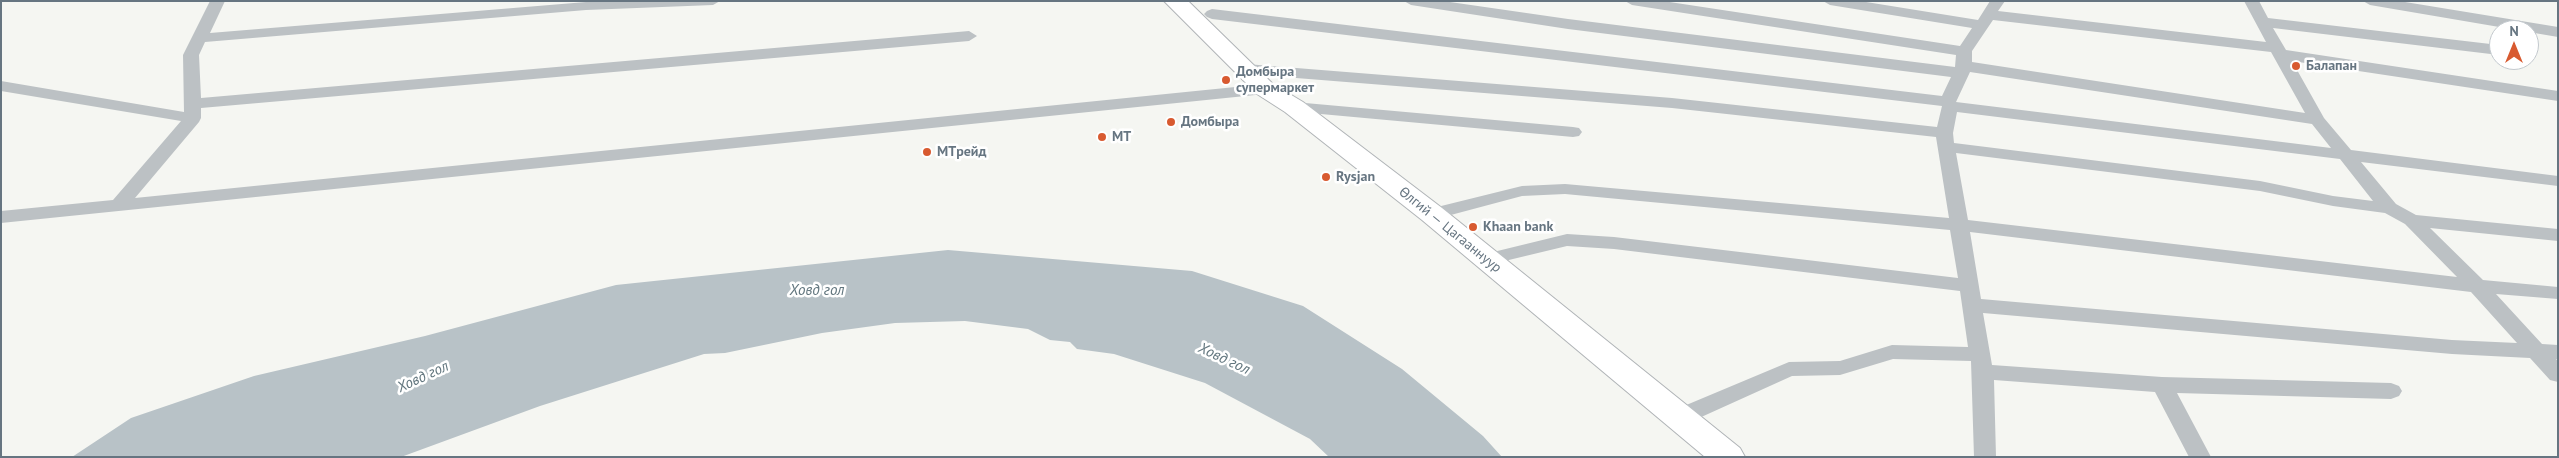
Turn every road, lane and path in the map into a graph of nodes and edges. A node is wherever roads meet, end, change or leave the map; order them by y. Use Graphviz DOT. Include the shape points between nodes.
graph roads {
  1 [pos="218,1"];
  2 [pos="713,1"];
  3 [pos="1175,1"];
  4 [pos="1411,1"];
  5 [pos="1632,1"];
  6 [pos="1830,1"];
  7 [pos="2250,1"];
  8 [pos="2370,1"];
  9 [pos="1990,13"];
  10 [pos="1212,15"];
  11 [pos="2263,22"];
  12 [pos="2558,32"];
  13 [pos="969,36"];
  14 [pos="200,38"];
  15 [pos="2489,49"];
  16 [pos="2279,51"];
  17 [pos="1963,63"];
  18 [pos="1246,69"];
  19 [pos="1,86"];
  20 [pos="1265,89"];
  21 [pos="2558,96"];
  22 [pos="1949,104"];
  23 [pos="1294,107"];
  24 [pos="193,111"];
  25 [pos="2317,120"];
  26 [pos="1573,132"];
  27 [pos="1945,140"];
  28 [pos="2346,156"];
  29 [pos="2558,181"];
  30 [pos="119,205"];
  31 [pos="2389,208"];
  32 [pos="1432,214"];
  33 [pos="1,217"];
  34 [pos="2412,220"];
  35 [pos="1957,225"];
  36 [pos="2558,235"];
  37 [pos="1488,259"];
  38 [pos="2477,286"];
  39 [pos="2558,293"];
  40 [pos="1969,296"];
  41 [pos="2537,350"];
  42 [pos="2558,352"];
  43 [pos="1981,363"];
  44 [pos="2558,375"];
  45 [pos="2162,385"];
  46 [pos="2391,391"];
  47 [pos="1680,418"];
  48 [pos="1728,457"];
  49 [pos="1984,457"];
  50 [pos="2200,457"];
  1 -- 14 [label="street"];
  2 -- 14 [label="street" via="586,6"];
  3 -- 10 [label="highway, Өлгий — Цагааннуур"];
  4 -- 17 [label="street" via="1587,26"];
  5 -- 17 [label="street"];
  6 -- 9 [label="street"];
  7 -- 11 [label="street"];
  8 -- 12 [label="street"];
  9 -- 16 [label="street"];
  9 -- 17 [label="street"];
  10 -- 18 [label="highway, Өлгий — Цагааннуур"];
  10 -- 22 [label="street"];
  11 -- 15 [label="street"];
  11 -- 16 [label="street"];
  13 -- 24 [label="street"];
  14 -- 24 [label="street" via="191,55"];
  16 -- 21 [label="street"];
  16 -- 25 [label="street"];
  17 -- 22 [label="street"];
  17 -- 25 [label="street"];
  18 -- 20 [label="highway, Өлгий — Цагааннуур"];
  18 -- 27 [label="street" via="1672,103"];
  19 -- 24 [label="street"];
  20 -- 23 [label="highway, Өлгий — Цагааннуур"];
  20 -- 30 [label="street"];
  22 -- 27 [label="street"];
  22 -- 28 [label="street"];
  23 -- 26 [label="street"];
  23 -- 32 [label="highway, Өлгий — Цагааннуур"];
  24 -- 30 [label="street"];
  25 -- 28 [label="street"];
  27 -- 31 [label="street"];
  27 -- 35 [label="street"];
  28 -- 29 [label="street"];
  28 -- 31 [label="street"];
  30 -- 33 [label="street"];
  31 -- 34 [label="street"];
  32 -- 35 [label="street" via="1522,191 1565,189"];
  32 -- 37 [label="highway, Өлгий — Цагааннуур"];
  34 -- 36 [label="street"];
  34 -- 38 [label="street"];
  35 -- 38 [label="street"];
  35 -- 40 [label="street"];
  37 -- 40 [label="street" via="1567,240 1614,242"];
  37 -- 47 [label="highway, Өлгий — Цагааннуур"];
  38 -- 39 [label="street"];
  38 -- 41 [label="street"];
  40 -- 41 [label="street" via="2452,347"];
  40 -- 43 [label="street"];
  41 -- 42 [label="street"];
  41 -- 44 [label="street"];
  43 -- 45 [label="street"];
  43 -- 47 [label="street" via="1892,352 1840,368 1789,369"];
  43 -- 49 [label="street"];
  45 -- 46 [label="street"];
  45 -- 50 [label="street"];
  47 -- 48 [label="highway, Өлгий — Цагааннуур"];
}
